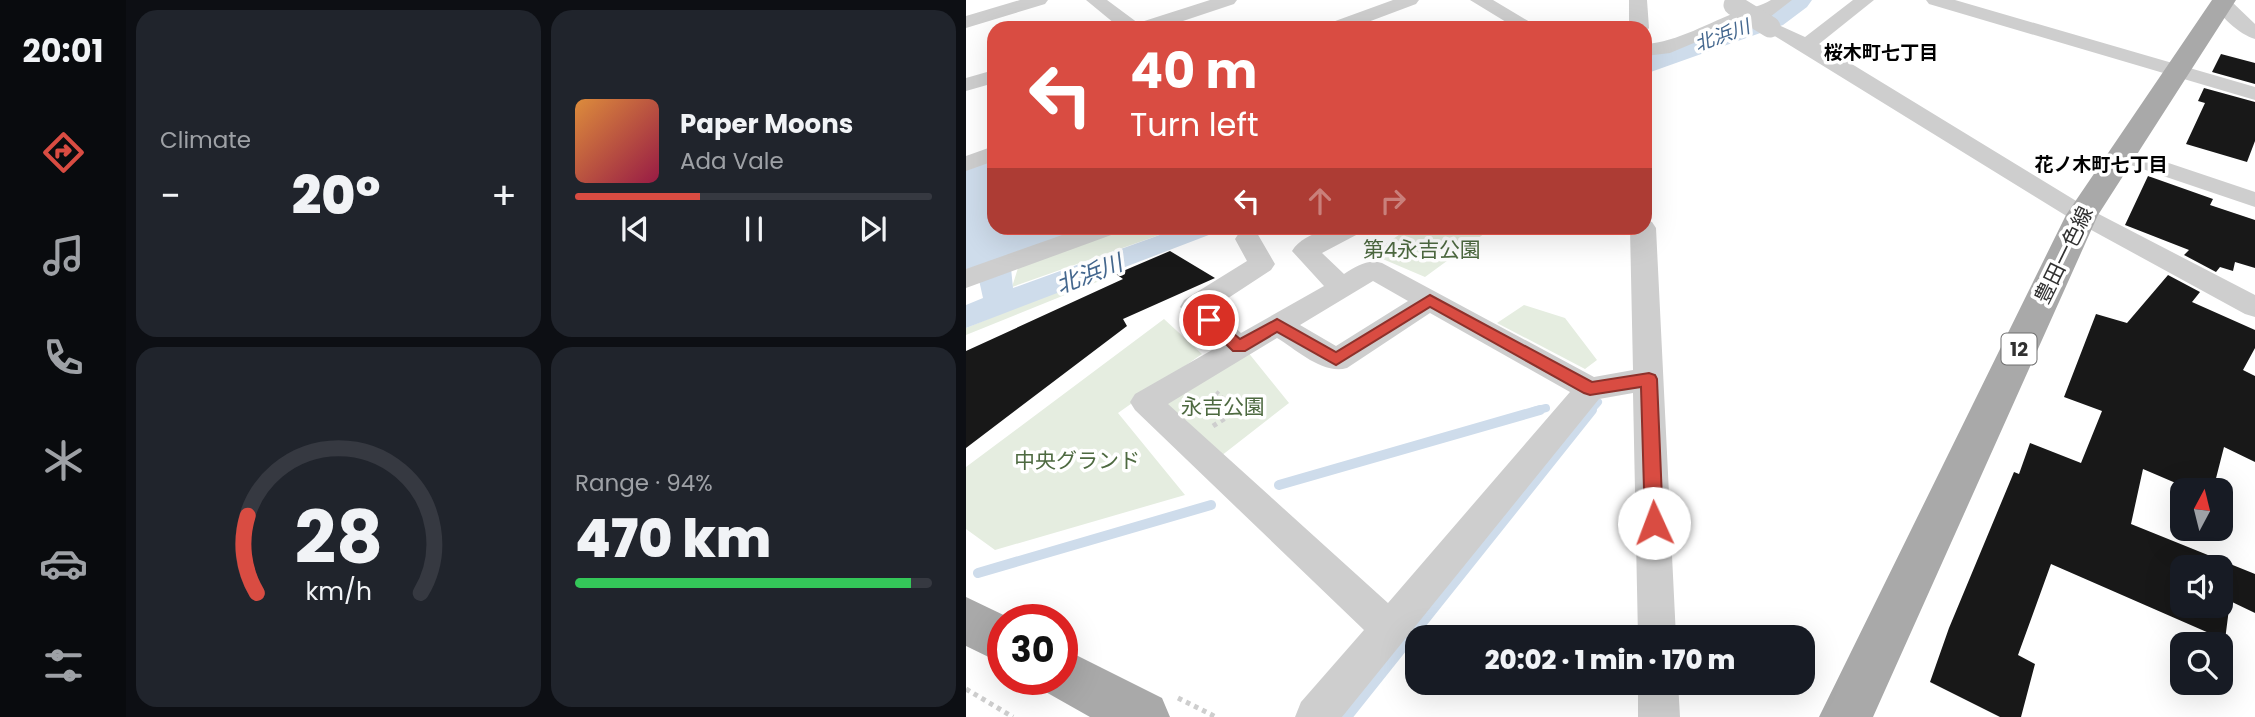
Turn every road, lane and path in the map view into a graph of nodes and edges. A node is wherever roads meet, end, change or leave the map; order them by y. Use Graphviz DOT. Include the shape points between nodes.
graph roads {
  1 [pos="1039,0"];
  2 [pos="1095,0"];
  3 [pos="1228,0"];
  4 [pos="1410,0"];
  5 [pos="1479,0"];
  6 [pos="1638,0"];
  7 [pos="1783,0"];
  8 [pos="1865,0"];
  9 [pos="1935,0"];
  10 [pos="970,1"];
  11 [pos="2229,3"];
  12 [pos="999,4"];
  13 [pos="1736,6"];
  14 [pos="1123,21"];
  15 [pos="1164,21"];
  16 [pos="1354,21"];
  17 [pos="1518,21"];
  18 [pos="1639,21"];
  19 [pos="966,22"];
  20 [pos="2255,33"];
  21 [pos="1806,45"];
  22 [pos="1652,50"];
  23 [pos="2176,72"];
  24 [pos="987,78"];
  25 [pos="966,85"];
  26 [pos="2255,94"];
  27 [pos="2121,155"];
  28 [pos="987,156"];
  29 [pos="966,164"];
  30 [pos="2255,200"];
  31 [pos="2082,215"];
  32 [pos="1080,235"];
  33 [pos="1336,235"];
  34 [pos="1643,235"];
  35 [pos="1248,239"];
  36 [pos="966,279"];
  37 [pos="1341,288"];
  38 [pos="1430,300"];
  39 [pos="2255,307"];
  40 [pos="1277,325"];
  41 [pos="1239,347"];
  42 [pos="1649,379"];
  43 [pos="1590,389"];
  44 [pos="1259,396"];
  45 [pos="1207,430"];
  46 [pos="966,620"];
  47 [pos="1657,625"];
  48 [pos="1389,629"];
  49 [pos="987,631"];
  50 [pos="1078,682"];
  51 [pos="966,689"];
  52 [pos="1659,695"];
  53 [pos="1013,717"];
  54 [pos="1143,717"];
  55 [pos="1316,717"];
  56 [pos="1660,717"];
  57 [pos="1846,717"];
  1 -- 19 [label="street"];
  2 -- 14 [label="street"];
  3 -- 15 [label="street"];
  4 -- 16 [label="street"];
  5 -- 17 [label="street"];
  6 -- 18 [label="street"];
  7 -- 13 [label="street" via="1763,13"];
  8 -- 21 [label="street"];
  9 -- 23 [label="street"];
  10 -- 12 [label="street"];
  11 -- 20 [label="street" via="2243,25"];
  11 -- 23 [label="main road, 豊田一色線 / 12"];
  13 -- 21 [label="street, bridge"];
  13 -- 22 [label="street" via="1663,49"];
  21 -- 31 [label="street"];
  23 -- 26 [label="street"];
  23 -- 27 [label="main road, 豊田一色線 / 12"];
  24 -- 25 [label="street"];
  27 -- 30 [label="street"];
  27 -- 31 [label="main road, 豊田一色線 / 12"];
  28 -- 29 [label="street"];
  31 -- 39 [label="street"];
  31 -- 57 [label="main road, 豊田一色線 / 12"];
  32 -- 36 [label="street"];
  33 -- 37 [label="street" via="1306,251"];
  34 -- 42 [label="street"];
  35 -- 41 [label="street" via="1262,264 1194,307"];
  37 -- 38 [label="street" via="1373,268"];
  37 -- 40 [label="street"];
  38 -- 40 [label="street" via="1336,360"];
  38 -- 43 [label="street"];
  40 -- 41 [label="street"];
  41 -- 48 [label="street" via="1146,402"];
  42 -- 43 [label="street"];
  42 -- 47 [label="street"];
  43 -- 48 [label="street"];
  44 -- 45 [label="path"];
  46 -- 49 [label="main road"];
  48 -- 55 [label="street"];
  50 -- 54 [label="main road"];
  51 -- 53 [label="path"];
  52 -- 56 [label="street"];
}
